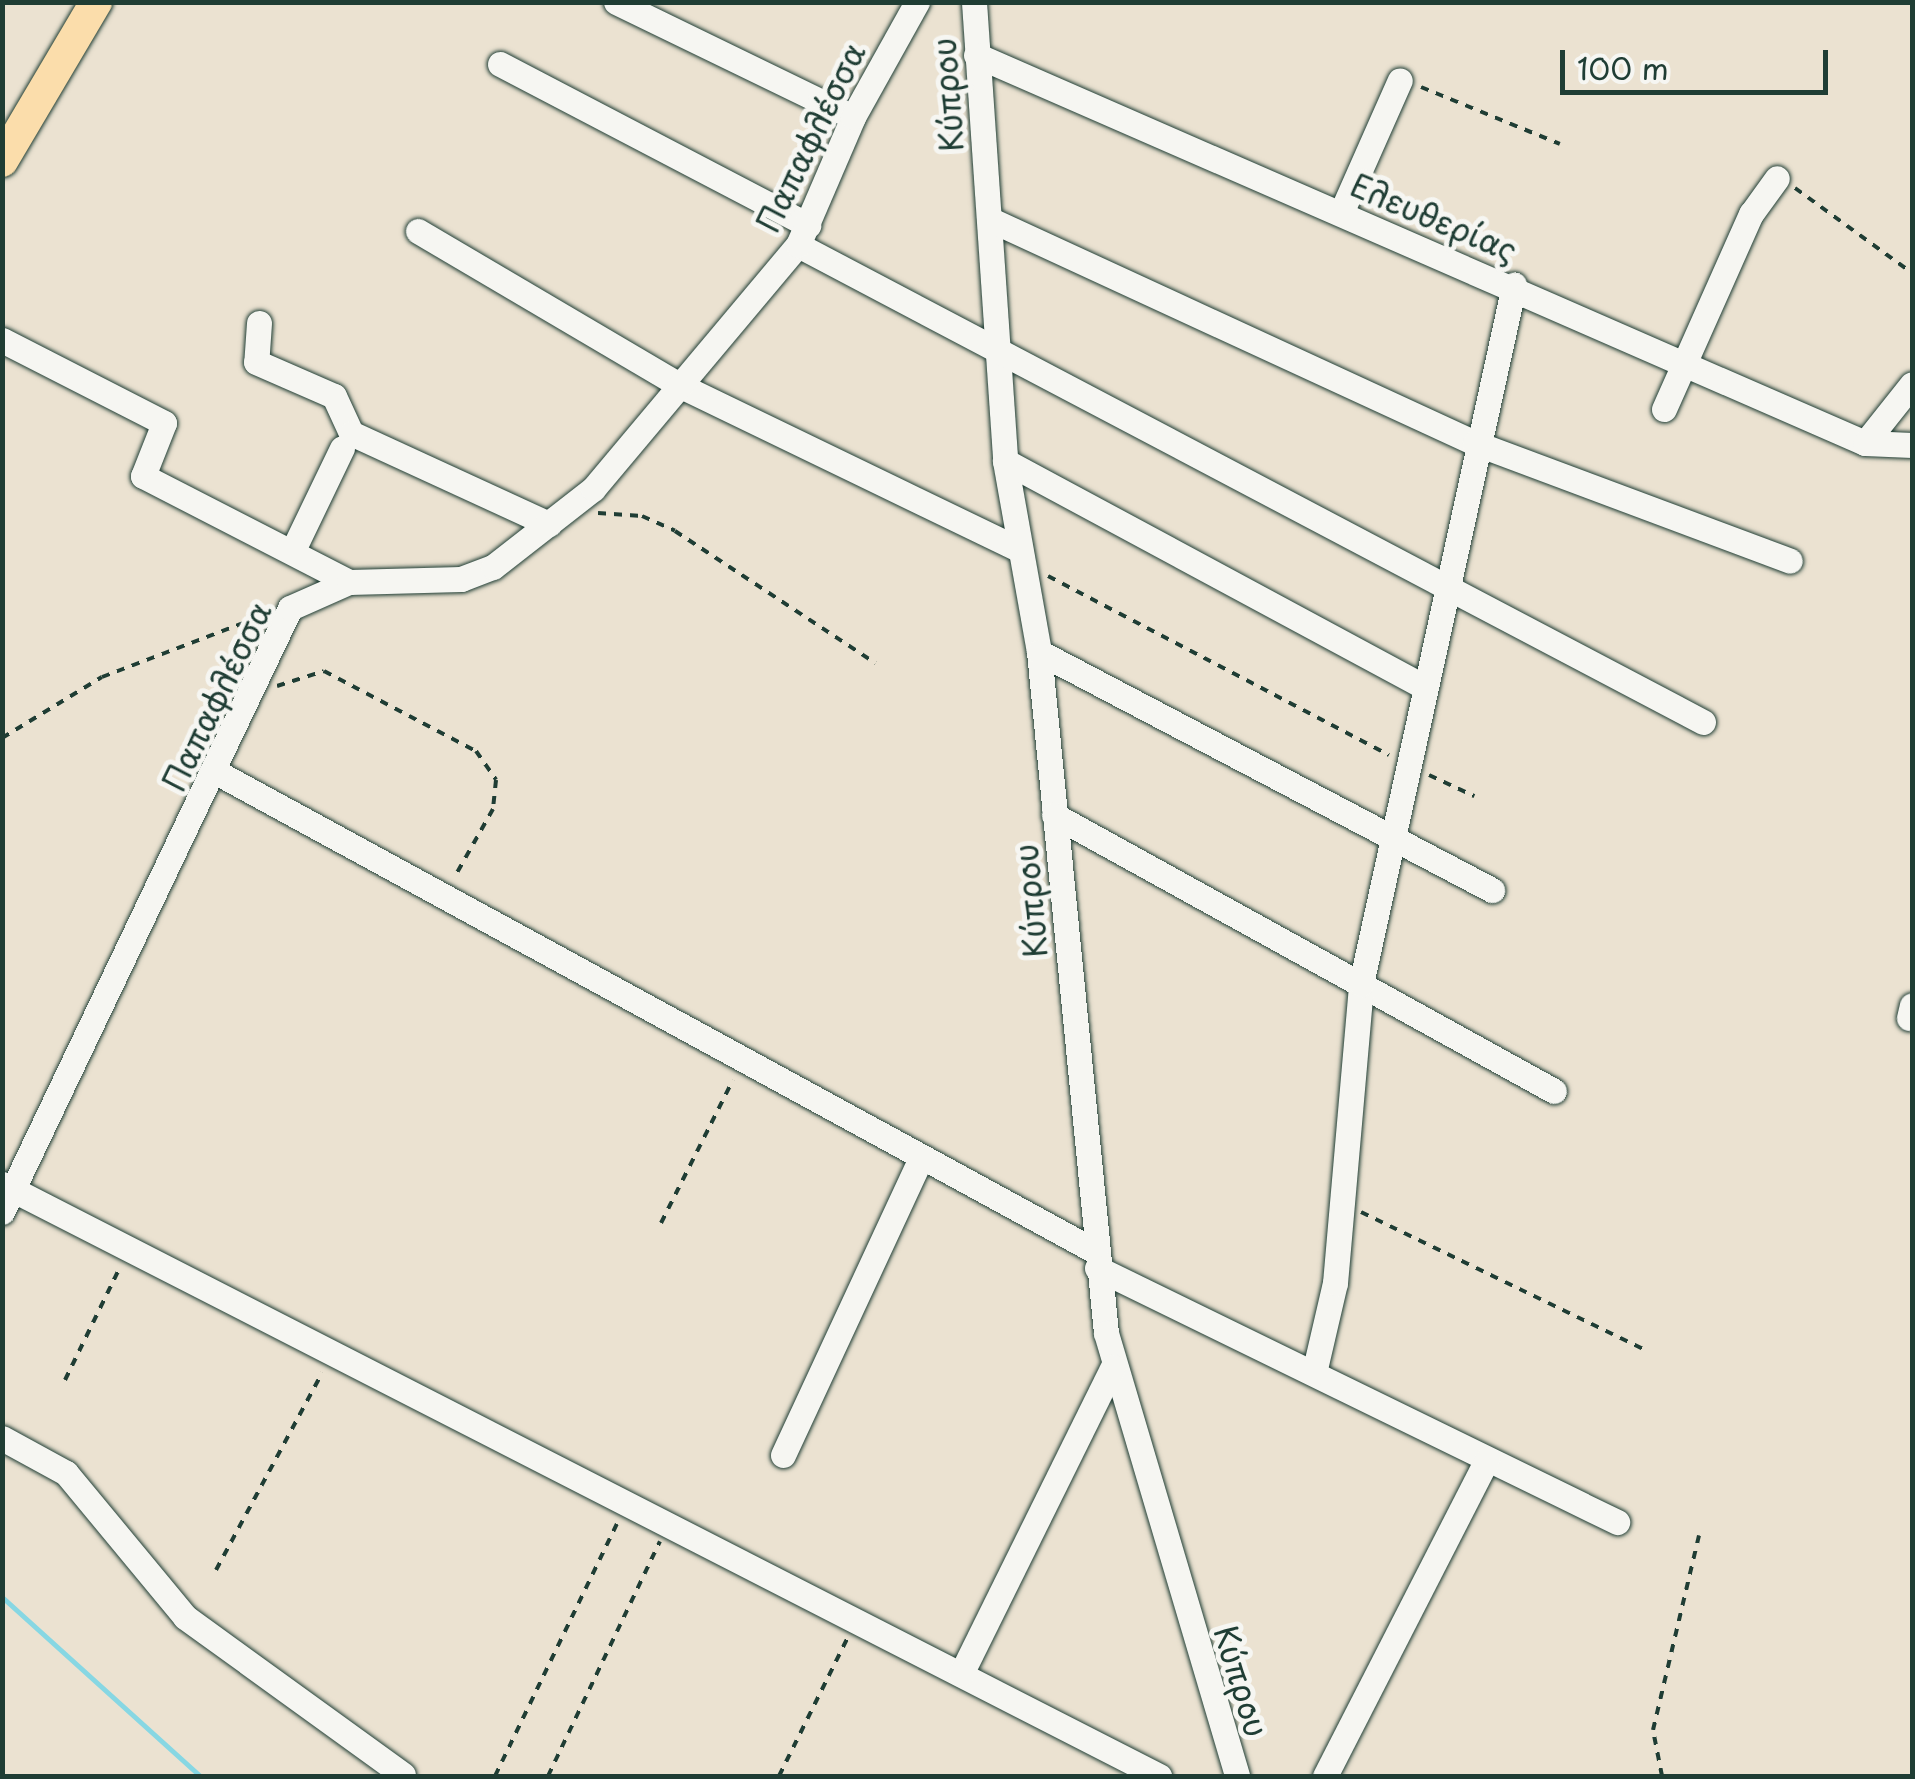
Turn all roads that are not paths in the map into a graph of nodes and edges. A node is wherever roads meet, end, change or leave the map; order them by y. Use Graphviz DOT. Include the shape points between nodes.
graph roads {
  1 [pos="96,2"];
  2 [pos="616,2"];
  3 [pos="917,2"];
  4 [pos="974,2"];
  5 [pos="976,55"];
  6 [pos="500,64"];
  7 [pos="1400,80"];
  8 [pos="853,117"];
  9 [pos="2,161"];
  10 [pos="1777,178"];
  11 [pos="1341,212"];
  12 [pos="989,219"];
  13 [pos="418,231"];
  14 [pos="803,235"];
  15 [pos="1514,286"];
  16 [pos="259,323"];
  17 [pos="2,340"];
  18 [pos="997,351"];
  19 [pos="1688,358"];
  20 [pos="1912,384"];
  21 [pos="683,387"];
  22 [pos="1664,409"];
  23 [pos="1476,443"];
  24 [pos="1865,443"];
  25 [pos="1912,445"];
  26 [pos="342,448"];
  27 [pos="1005,461"];
  28 [pos="558,518"];
  29 [pos="294,550"];
  30 [pos="1022,558"];
  31 [pos="1790,561"];
  32 [pos="349,582"];
  33 [pos="1449,591"];
  34 [pos="1039,652"];
  35 [pos="1423,686"];
  36 [pos="1703,722"];
  37 [pos="216,772"];
  38 [pos="1054,815"];
  39 [pos="1392,835"];
  40 [pos="1492,890"];
  41 [pos="1361,984"];
  42 [pos="1554,1091"];
  43 [pos="921,1158"];
  44 [pos="6,1195"];
  45 [pos="1096,1260"];
  46 [pos="1113,1366"];
  47 [pos="1314,1374"];
  48 [pos="2,1438"];
  49 [pos="783,1456"];
  50 [pos="1487,1459"];
  51 [pos="1618,1522"];
  52 [pos="961,1674"];
  53 [pos="403,1775"];
  54 [pos="1159,1776"];
  55 [pos="1237,1776"];
  56 [pos="1325,1776"];
  1 -- 9 [label="main road"];
  2 -- 8 [label="street"];
  3 -- 8 [label="street, Παπαφλέσσα"];
  4 -- 5 [label="street, Κύπρου"];
  5 -- 11 [label="street, Ελευθερίας"];
  5 -- 12 [label="street, Κύπρου"];
  6 -- 14 [label="street"];
  7 -- 11 [label="street"];
  8 -- 14 [label="street, Παπαφλέσσα"];
  10 -- 19 [label="street" via="1751,214"];
  11 -- 15 [label="street, Ελευθερίας"];
  12 -- 18 [label="street, Κύπρου"];
  12 -- 23 [label="street"];
  13 -- 21 [label="street"];
  14 -- 18 [label="street"];
  14 -- 21 [label="street, Παπαφλέσσα"];
  15 -- 19 [label="street, Ελευθερίας"];
  15 -- 23 [label="street"];
  16 -- 28 [label="street" via="256,362 334,396 351,433"];
  17 -- 29 [label="street" via="164,423 143,476"];
  18 -- 27 [label="street, Κύπρου"];
  18 -- 33 [label="street"];
  19 -- 22 [label="street"];
  19 -- 24 [label="street, Ελευθερίας"];
  20 -- 24 [label="street"];
  21 -- 28 [label="street, Παπαφλέσσα"];
  21 -- 30 [label="street"];
  23 -- 31 [label="street"];
  23 -- 33 [label="street"];
  24 -- 25 [label="street, Ελευθερίας"];
  26 -- 29 [label="street"];
  27 -- 30 [label="street, Κύπρου"];
  27 -- 35 [label="street"];
  28 -- 32 [label="street, Παπαφλέσσα" via="494,568 461,579"];
  29 -- 32 [label="street"];
  30 -- 34 [label="street, Κύπρου"];
  32 -- 37 [label="street, Παπαφλέσσα" via="290,608"];
  33 -- 35 [label="street"];
  33 -- 36 [label="street"];
  34 -- 38 [label="street, Κύπρου"];
  34 -- 39 [label="street"];
  35 -- 39 [label="street"];
  37 -- 43 [label="street"];
  37 -- 44 [label="street, Παπαφλέσσα"];
  38 -- 41 [label="street"];
  38 -- 45 [label="street, Κύπρου"];
  39 -- 40 [label="street"];
  39 -- 41 [label="street"];
  41 -- 42 [label="street"];
  41 -- 47 [label="street" via="1344,1204"];
  43 -- 45 [label="street"];
  43 -- 49 [label="street"];
  44 -- 52 [label="street" via="128,1249"];
  45 -- 46 [label="street, Κύπρου"];
  45 -- 47 [label="street"];
  46 -- 52 [label="street"];
  46 -- 55 [label="street, Κύπρου"];
  47 -- 50 [label="street"];
  48 -- 53 [label="street" via="66,1472 185,1617"];
  50 -- 51 [label="street"];
  50 -- 56 [label="street"];
  52 -- 54 [label="street"];
}
